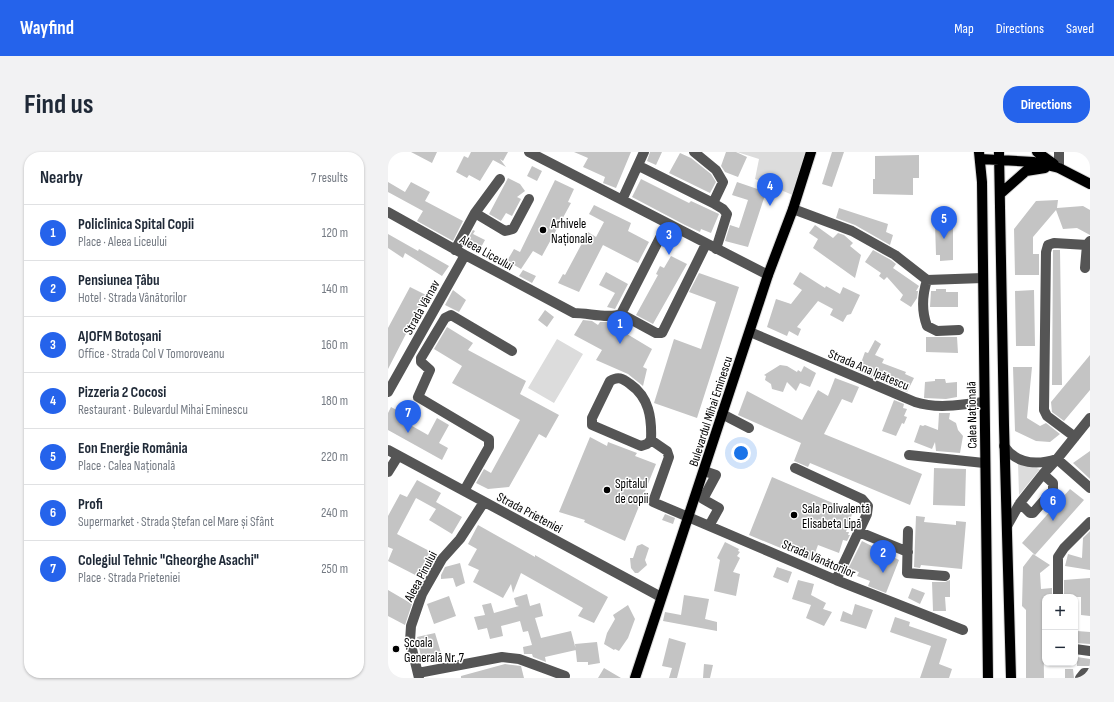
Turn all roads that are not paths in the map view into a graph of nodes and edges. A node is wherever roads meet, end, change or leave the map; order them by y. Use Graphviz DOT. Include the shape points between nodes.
graph roads {
  1 [pos="529,152"];
  2 [pos="644,152"];
  3 [pos="694,152"];
  4 [pos="811,152"];
  5 [pos="1037,152"];
  6 [pos="1059,152"];
  7 [pos="989,155"];
  8 [pos="639,166"];
  9 [pos="1059,168"];
  10 [pos="500,178"];
  11 [pos="1090,184"];
  12 [pos="1000,194"];
  13 [pos="529,198"];
  14 [pos="622,200"];
  15 [pos="713,204"];
  16 [pos="793,209"];
  17 [pos="388,212"];
  18 [pos="475,213"];
  19 [pos="667,224"];
  20 [pos="1089,243"];
  21 [pos="706,244"];
  22 [pos="716,249"];
  23 [pos="455,250"];
  24 [pos="465,256"];
  25 [pos="1085,268"];
  26 [pos="768,275"];
  27 [pos="983,278"];
  28 [pos="927,280"];
  29 [pos="621,314"];
  30 [pos="959,330"];
  31 [pos="750,332"];
  32 [pos="512,351"];
  33 [pos="388,392"];
  34 [pos="983,402"];
  35 [pos="722,414"];
  36 [pos="1090,418"];
  37 [pos="749,428"];
  38 [pos="1075,438"];
  39 [pos="651,440"];
  40 [pos="1004,446"];
  41 [pos="388,450"];
  42 [pos="910,455"];
  43 [pos="398,456"];
  44 [pos="1058,459"];
  45 [pos="984,463"];
  46 [pos="795,468"];
  47 [pos="704,471"];
  48 [pos="388,472"];
  49 [pos="1043,474"];
  50 [pos="1090,488"];
  51 [pos="464,491"];
  52 [pos="484,502"];
  53 [pos="1020,503"];
  54 [pos="689,517"];
  55 [pos="1090,522"];
  56 [pos="709,526"];
  57 [pos="1007,526"];
  58 [pos="908,531"];
  59 [pos="858,532"];
  60 [pos="908,552"];
  61 [pos="945,576"];
  62 [pos="836,580"];
  63 [pos="1058,594"];
  64 [pos="661,597"];
  65 [pos="963,630"];
  66 [pos="1078,649"];
  67 [pos="1090,651"];
  68 [pos="1090,673"];
  69 [pos="419,675"];
  70 [pos="565,676"];
  71 [pos="635,678"];
  72 [pos="988,678"];
  73 [pos="1011,678"];
  74 [pos="1080,678"];
  1 -- 14 [label="street"];
  2 -- 8 [label="street"];
  3 -- 15 [label="street" via="716,170 723,182"];
  4 -- 16 [label="main road, Bulevardul Mihai Eminescu"];
  5 -- 9 [label="main road"];
  6 -- 9 [label="street"];
  7 -- 9 [label="main road"];
  7 -- 12 [label="main road"];
  7 -- 27 [label="main road, Calea Națională" via="982,182"];
  8 -- 14 [label="street"];
  8 -- 15 [label="street"];
  9 -- 11 [label="main road"];
  9 -- 12 [label="main road" via="1040,167 1026,171"];
  10 -- 18 [label="street"];
  12 -- 40 [label="main road"];
  13 -- 18 [label="street" via="513,228 505,231"];
  14 -- 19 [label="street"];
  15 -- 22 [label="street" via="724,209 727,214"];
  16 -- 26 [label="main road, Bulevardul Mihai Eminescu"];
  16 -- 28 [label="street" via="852,231 895,256"];
  17 -- 23 [label="street, Aleea Liceului"];
  18 -- 23 [label="street"];
  19 -- 21 [label="street"];
  19 -- 29 [label="street"];
  20 -- 25 [label="street"];
  20 -- 38 [label="street" via="1054,243 1048,245 1046,252 1044,410"];
  21 -- 22 [label="street"];
  21 -- 29 [label="street" via="662,333 656,333"];
  22 -- 26 [label="street"];
  23 -- 24 [label="street, Aleea Liceului"];
  24 -- 29 [label="street, Aleea Liceului" via="574,313 614,317"];
  24 -- 33 [label="street, Strada Vârnav"];
  26 -- 31 [label="main road, Bulevardul Mihai Eminescu"];
  27 -- 28 [label="street"];
  27 -- 34 [label="main road, Calea Națională"];
  28 -- 30 [label="street" via="922,314 927,326 937,331"];
  31 -- 34 [label="street, Strada Ana Ipătescu" via="924,405"];
  31 -- 35 [label="main road, Bulevardul Mihai Eminescu"];
  32 -- 51 [label="street" via="451,316 445,318 421,358 421,362 430,370 418,397 489,439 489,447"];
  34 -- 45 [label="main road, Calea Națională"];
  35 -- 37 [label="street"];
  35 -- 47 [label="main road, Bulevardul Mihai Eminescu"];
  36 -- 38 [label="street"];
  38 -- 44 [label="street"];
  39 -- 39 [label="street" via="652,421 646,402 638,390 623,378 610,381 592,418 592,425 641,446"];
  39 -- 54 [label="street, Strada Vânătorilor" via="667,451 669,458 653,502"];
  40 -- 44 [label="street" via="1012,455 1024,461 1043,464"];
  40 -- 57 [label="main road"];
  41 -- 43 [label="street, Strada Prieteniei"];
  42 -- 45 [label="street"];
  43 -- 48 [label="street"];
  43 -- 51 [label="street, Strada Prieteniei"];
  44 -- 49 [label="street"];
  44 -- 50 [label="street"];
  45 -- 72 [label="main road, Calea Națională"];
  46 -- 59 [label="street" via="862,499 868,506"];
  47 -- 54 [label="main road, Bulevardul Mihai Eminescu"];
  47 -- 56 [label="street" via="716,475 703,499 719,508"];
  49 -- 53 [label="street"];
  49 -- 53 [label="street" via="1053,483 1053,490 1033,513"];
  51 -- 52 [label="street, Strada Prieteniei"];
  52 -- 64 [label="street, Strada Prieteniei"];
  52 -- 69 [label="street, Aleea Pinului" via="460,539 442,559 422,594 411,626 410,640"];
  53 -- 57 [label="street"];
  54 -- 56 [label="street, Strada Vânătorilor"];
  54 -- 64 [label="main road, Bulevardul Mihai Eminescu"];
  55 -- 63 [label="street" via="1058,557"];
  56 -- 62 [label="street, Strada Vânătorilor"];
  57 -- 73 [label="main road"];
  58 -- 60 [label="street"];
  59 -- 60 [label="street"];
  59 -- 62 [label="street"];
  60 -- 61 [label="street" via="907,573"];
  62 -- 65 [label="street, Strada Vânătorilor"];
  64 -- 71 [label="main road, Bulevardul Mihai Eminescu"];
  66 -- 67 [label="street"];
  68 -- 74 [label="street" via="1084,673"];
  69 -- 70 [label="street, Aleea Pinului" via="502,657 519,659"];
}
